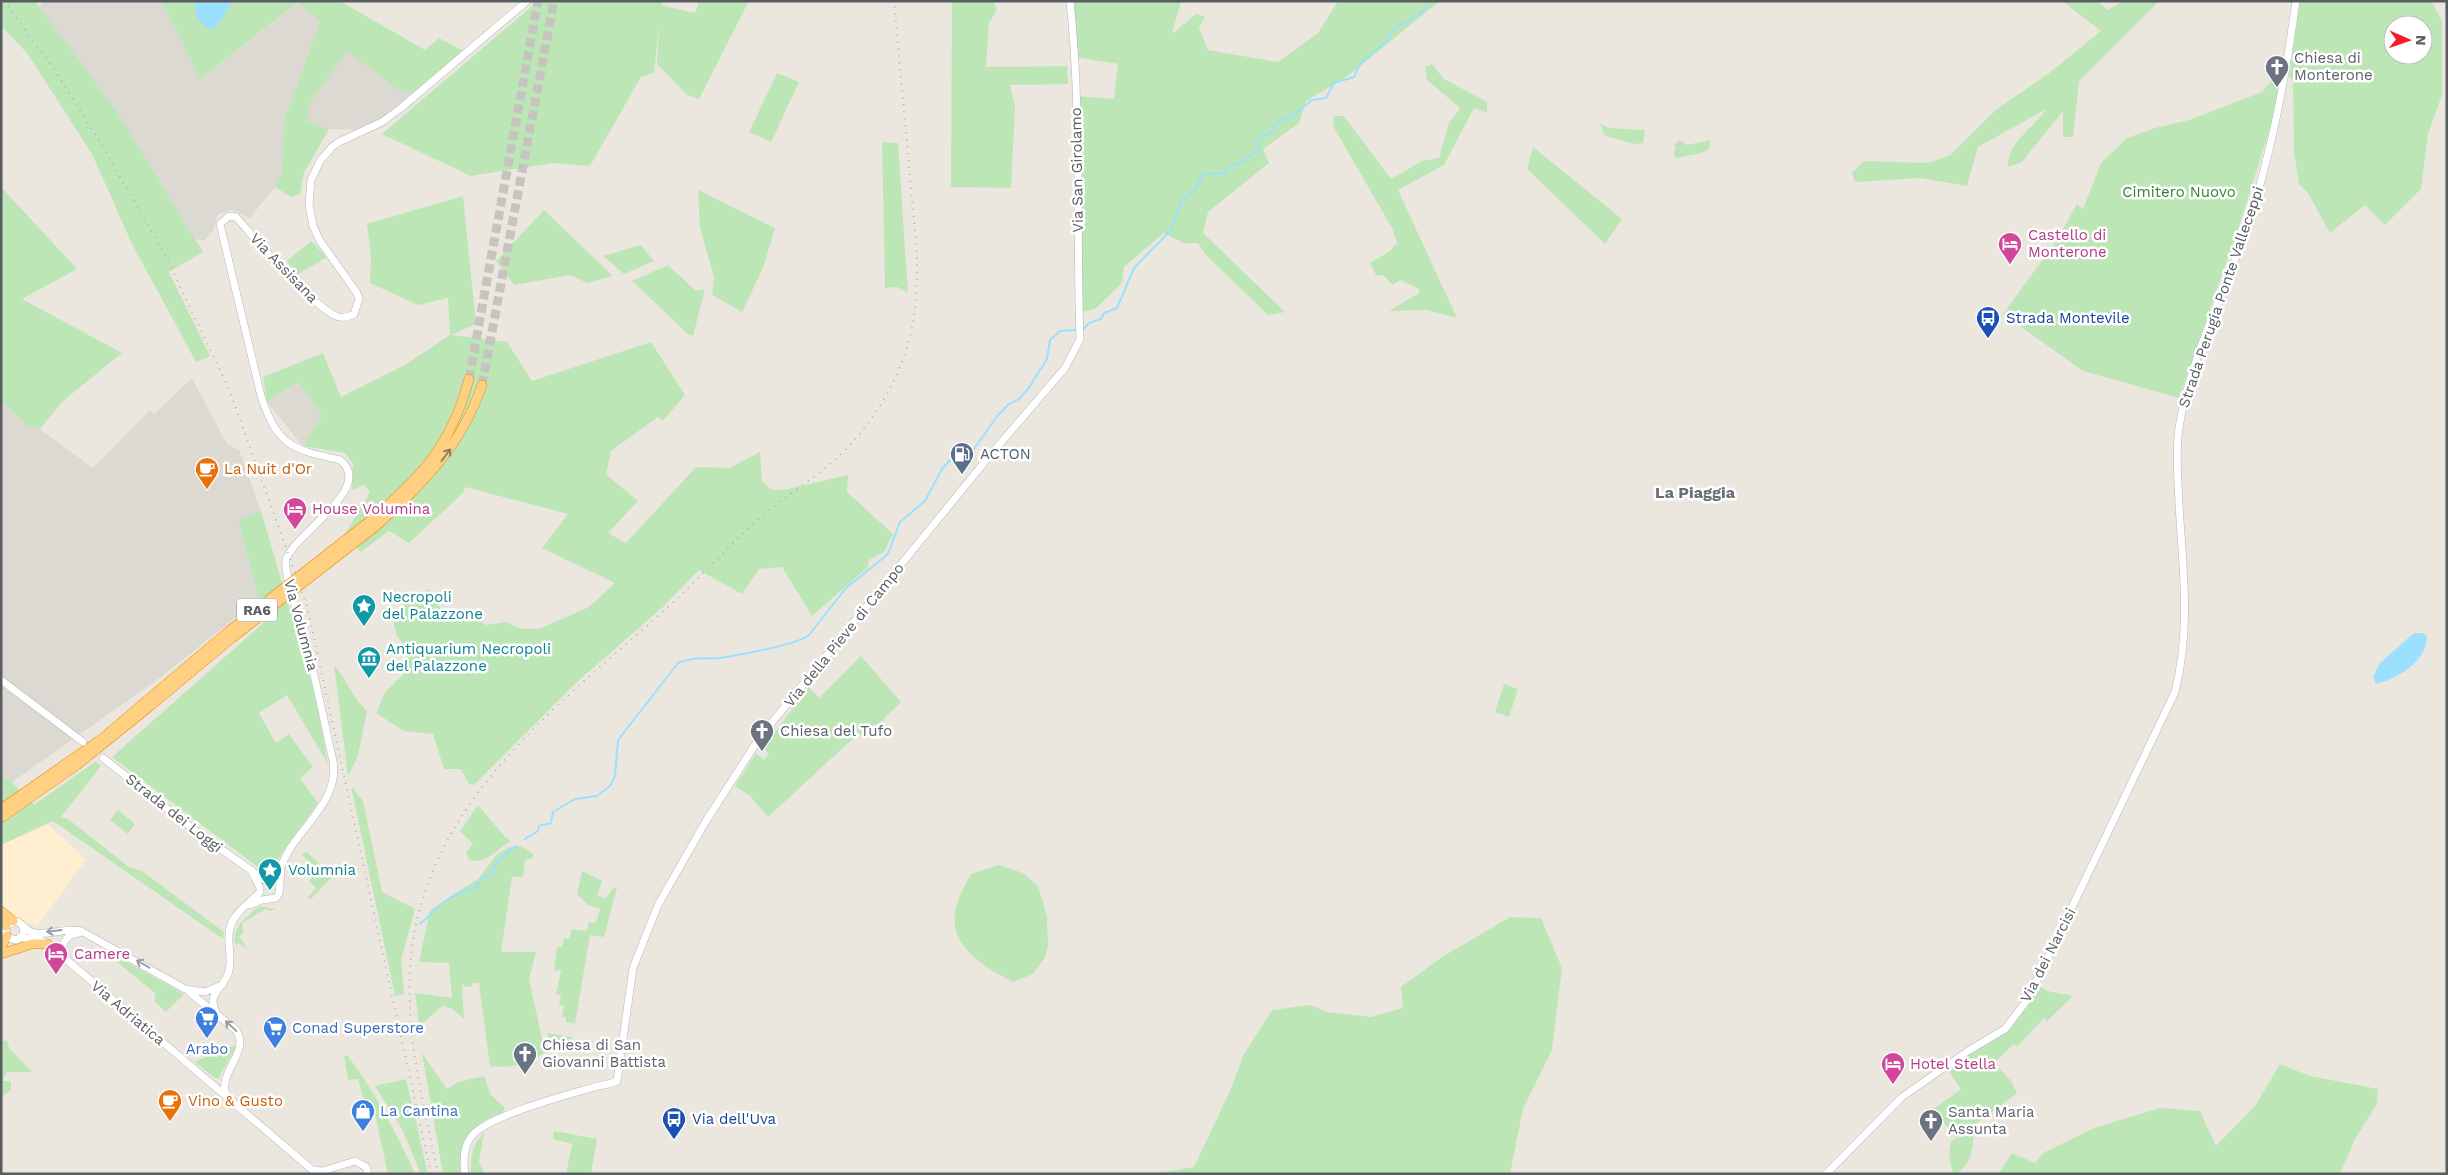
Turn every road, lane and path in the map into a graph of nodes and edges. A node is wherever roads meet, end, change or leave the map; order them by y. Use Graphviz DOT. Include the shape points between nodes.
graph roads {
  1 [pos="527,1"];
  2 [pos="1070,1"];
  3 [pos="2296,1"];
  4 [pos="1080,339"];
  5 [pos="252,355"];
  6 [pos="469,379"];
  7 [pos="482,385"];
  8 [pos="373,523"];
  9 [pos="1,680"];
  10 [pos="147,704"];
  11 [pos="83,742"];
  12 [pos="103,758"];
  13 [pos="2122,804"];
  14 [pos="5,806"];
  15 [pos="1,818"];
  16 [pos="1,822"];
  17 [pos="283,861"];
  18 [pos="246,866"];
  19 [pos="269,881"];
  20 [pos="279,887"];
  21 [pos="260,890"];
  22 [pos="265,900"];
  23 [pos="245,908"];
  24 [pos="1,911"];
  25 [pos="1,916"];
  26 [pos="10,923"];
  27 [pos="24,927"];
  28 [pos="86,933"];
  29 [pos="7,936"];
  30 [pos="22,938"];
  31 [pos="48,944"];
  32 [pos="1,946"];
  33 [pos="1,954"];
  34 [pos="64,959"];
  35 [pos="222,985"];
  36 [pos="185,989"];
  37 [pos="216,1013"];
  38 [pos="227,1075"];
  39 [pos="205,1079"];
  40 [pos="229,1099"];
  41 [pos="333,1170"];
  42 [pos="367,1170"];
  43 [pos="315,1172"];
  44 [pos="465,1174"];
  45 [pos="1826,1174"];
  1 -- 5 [label="street, Via Assisana" via="401,108 382,122 339,142 320,161 309,190 310,215 320,241 357,293 359,299 354,314 337,316 323,307 236,217 229,216 223,220 220,230"];
  2 -- 4 [label="street, Via San Girolamo" via="1076,96"];
  3 -- 13 [label="street, Strada Perugia Ponte Valleceppi" via="2275,130 2248,222 2204,340 2181,417 2177,468 2186,621 2181,670 2175,692"];
  4 -- 44 [label="street, Via della Pieve di Campo" via="1065,368 760,737 706,821 649,923 633,968 617,1081 555,1098 481,1126 465,1149"];
  5 -- 17 [label="street, Via Volumnia" via="269,420 280,434 293,448 340,460 350,474 350,480 335,504 290,552 286,564 335,778 330,794"];
  6 -- 8 [label="highway, RA6" via="455,423 427,468"];
  8 -- 7 [label="highway, RA6, one-way" via="424,481 446,456 465,427"];
  8 -- 10 [label="highway, RA6, bridge"];
  9 -- 11 [label="street"];
  10 -- 14 [label="highway, RA6"];
  10 -- 14 [label="highway, RA6" via="77,765"];
  12 -- 18 [label="street, Strada dei Loggi"];
  13 -- 45 [label="street, Via dei Narcisi" via="2036,985 2005,1029 1902,1097"];
  14 -- 15 [label="highway, RA6"];
  14 -- 16 [label="highway, RA6"];
  17 -- 19 [label="street, Via Volumnia"];
  17 -- 20 [label="street, Via Volumnia"];
  18 -- 19 [label="street, Strada dei Loggi"];
  18 -- 21 [label="street, Strada dei Loggi"];
  19 -- 20 [label="street"];
  19 -- 21 [label="street"];
  20 -- 22 [label="street" via="276,898"];
  21 -- 22 [label="street"];
  21 -- 23 [label="street"];
  22 -- 23 [label="street"];
  23 -- 35 [label="street" via="238,913 229,929 229,968"];
  24 -- 26 [label="highway"];
  25 -- 26 [label="highway"];
  26 -- 27 [label="street" via="21,923"];
  26 -- 29 [label="street"];
  28 -- 27 [label="street, one-way" via="65,930 36,934"];
  27 -- 30 [label="street"];
  28 -- 34 [label="street" via="73,934 65,939"];
  36 -- 28 [label="street, one-way"];
  29 -- 30 [label="street" via="14,940"];
  29 -- 32 [label="highway"];
  30 -- 31 [label="street, Via Adriatica" via="38,939"];
  31 -- 33 [label="highway" via="32,944"];
  31 -- 34 [label="street, Via Adriatica"];
  34 -- 39 [label="street, Via Adriatica"];
  35 -- 36 [label="street" via="205,992"];
  35 -- 37 [label="street" via="212,1000"];
  36 -- 37 [label="street"];
  38 -- 37 [label="street, one-way" via="240,1048 240,1040 237,1031"];
  38 -- 39 [label="street" via="218,1082"];
  38 -- 40 [label="street" via="225,1090"];
  39 -- 40 [label="street, Via Adriatica"];
  40 -- 43 [label="street, Via Adriatica"];
  41 -- 42 [label="street" via="355,1161"];
  41 -- 43 [label="street"];
}
